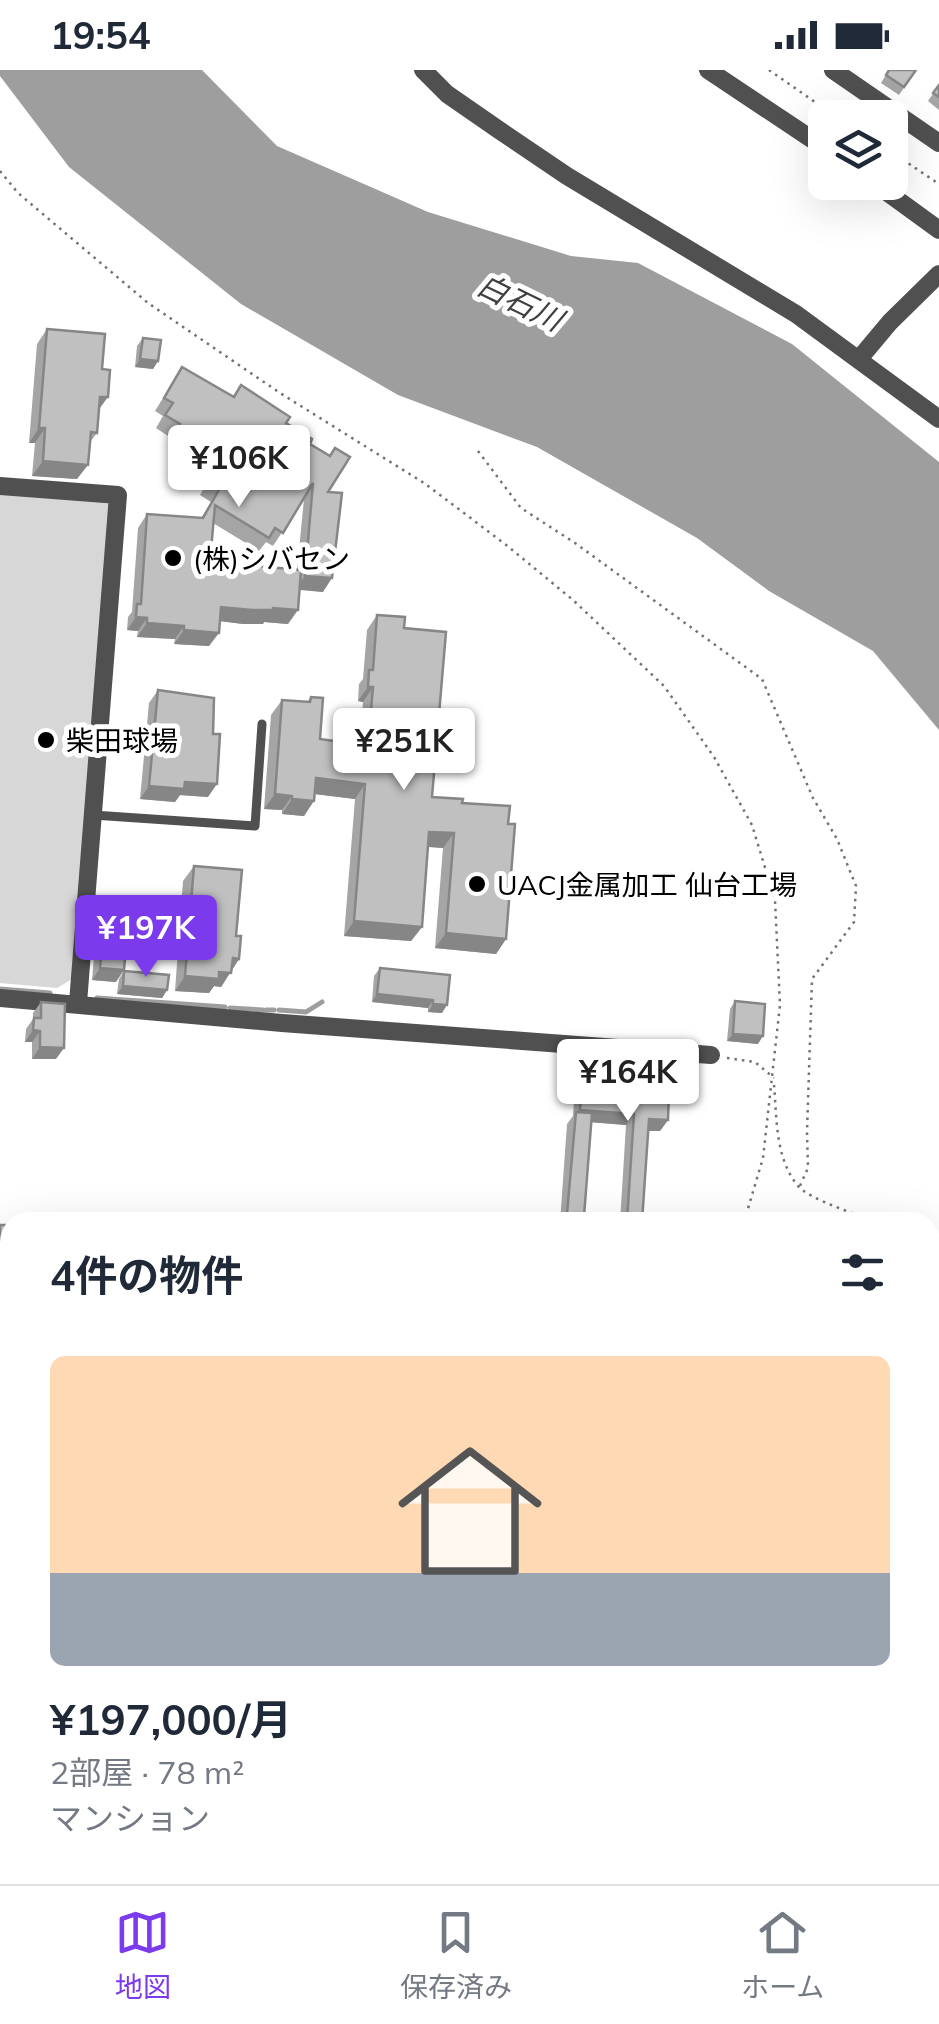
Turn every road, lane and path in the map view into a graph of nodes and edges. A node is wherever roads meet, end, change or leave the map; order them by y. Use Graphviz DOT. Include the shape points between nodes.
graph roads {
  1 [pos="423,70"];
  2 [pos="708,70"];
  3 [pos="770,70"];
  4 [pos="832,70"];
  5 [pos="864,79"];
  6 [pos="812,100"];
  7 [pos="808,137"];
  8 [pos="939,144"];
  9 [pos="908,163"];
  10 [pos="0,171"];
  11 [pos="939,184"];
  12 [pos="898,200"];
  13 [pos="939,230"];
  14 [pos="939,274"];
  15 [pos="860,359"];
  16 [pos="939,418"];
  17 [pos="478,450"];
  18 [pos="0,486"];
  19 [pos="262,724"];
  20 [pos="93,815"];
  21 [pos="0,998"];
  22 [pos="78,1003"];
  23 [pos="712,1056"];
  24 [pos="774,1077"];
  25 [pos="799,1188"];
  26 [pos="747,1212"];
  27 [pos="849,1212"];
  1 -- 15 [label="street" via="447,94 567,176"];
  2 -- 7 [label="street"];
  3 -- 6 [label="path"];
  4 -- 5 [label="street"];
  5 -- 8 [label="street"];
  9 -- 11 [label="path"];
  10 -- 24 [label="path" via="148,303 424,483 505,544 664,686 752,824 775,900 780,1005"];
  12 -- 13 [label="street"];
  14 -- 15 [label="street"];
  15 -- 16 [label="street"];
  17 -- 25 [label="path" via="521,508 762,679 838,839 856,886 854,922 812,979 808,1168"];
  18 -- 20 [label="street" via="118,495"];
  19 -- 20 [label="lane" via="255,826"];
  20 -- 22 [label="street"];
  21 -- 22 [label="street"];
  22 -- 23 [label="street"];
  23 -- 24 [label="path" via="754,1062"];
  24 -- 25 [label="path" via="780,1153"];
  24 -- 26 [label="path" via="763,1158"];
  25 -- 27 [label="path"];
}
